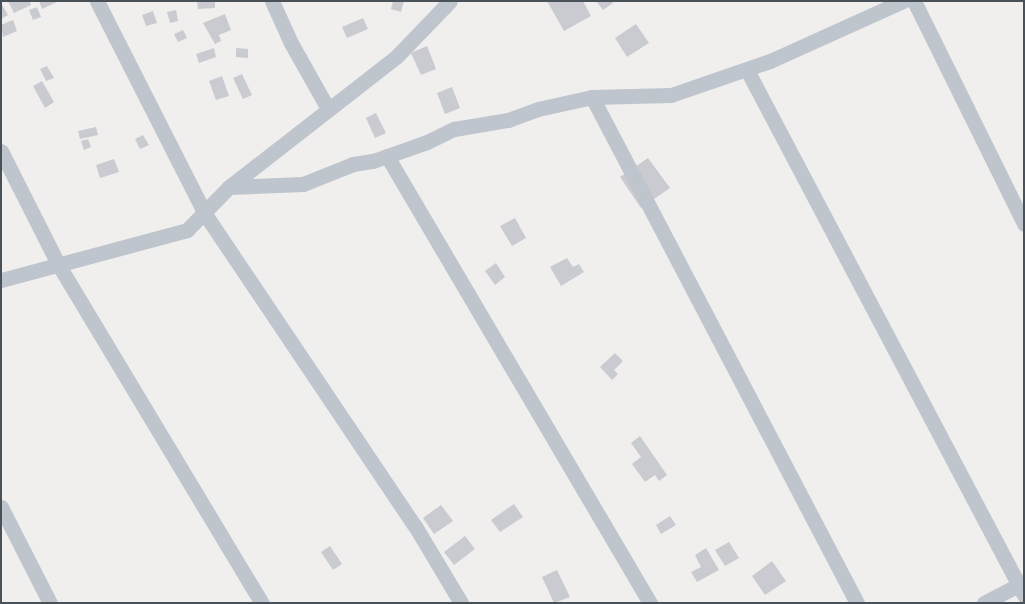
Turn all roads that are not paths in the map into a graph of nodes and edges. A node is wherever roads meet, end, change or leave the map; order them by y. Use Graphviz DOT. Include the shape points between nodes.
graph roads {
  1 [pos="97,1"];
  2 [pos="272,1"];
  3 [pos="450,1"];
  4 [pos="903,1"];
  5 [pos="914,1"];
  6 [pos="747,70"];
  7 [pos="592,97"];
  8 [pos="327,107"];
  9 [pos="1,151"];
  10 [pos="388,156"];
  11 [pos="229,187"];
  12 [pos="205,214"];
  13 [pos="1024,224"];
  14 [pos="58,264"];
  15 [pos="1,280"];
  16 [pos="1,507"];
  17 [pos="1022,587"];
  18 [pos="50,603"];
  19 [pos="262,603"];
  20 [pos="461,603"];
  21 [pos="650,603"];
  22 [pos="856,603"];
  23 [pos="984,603"];
  1 -- 12 [label="street"];
  2 -- 8 [label="street" via="291,43"];
  3 -- 8 [label="street" via="397,56"];
  4 -- 6 [label="street"];
  5 -- 13 [label="street"];
  6 -- 7 [label="street" via="671,95"];
  6 -- 17 [label="street"];
  7 -- 10 [label="street" via="538,109 508,120 476,123"];
  7 -- 22 [label="street"];
  8 -- 11 [label="street"];
  9 -- 14 [label="street"];
  10 -- 11 [label="street" via="352,164 303,184"];
  10 -- 21 [label="street"];
  11 -- 12 [label="street"];
  12 -- 14 [label="street" via="187,230"];
  12 -- 20 [label="street" via="414,526"];
  14 -- 15 [label="street"];
  14 -- 19 [label="street"];
  16 -- 18 [label="street"];
  17 -- 23 [label="street"];
}
